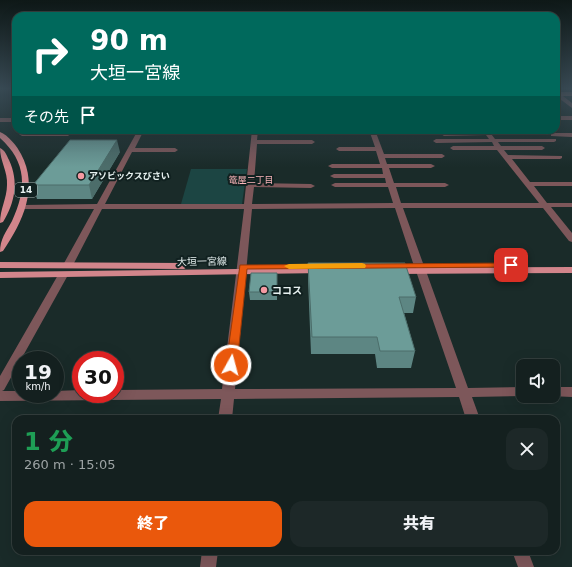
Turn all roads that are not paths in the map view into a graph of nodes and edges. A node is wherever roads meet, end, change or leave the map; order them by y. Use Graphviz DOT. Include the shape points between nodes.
graph roads {
  1 [pos="560,118"];
  2 [pos="572,118"];
  3 [pos="0,120"];
  4 [pos="12,120"];
  5 [pos="0,134"];
  6 [pos="68,134"];
  7 [pos="139,134"];
  8 [pos="255,134"];
  9 [pos="373,134"];
  10 [pos="489,134"];
  11 [pos="572,135"];
  12 [pos="18,138"];
  13 [pos="494,140"];
  14 [pos="436,141"];
  15 [pos="254,142"];
  16 [pos="312,142"];
  17 [pos="452,148"];
  18 [pos="500,148"];
  19 [pos="542,148"];
  20 [pos="338,149"];
  21 [pos="0,150"];
  22 [pos="131,150"];
  23 [pos="175,150"];
  24 [pos="380,152"];
  25 [pos="442,156"];
  26 [pos="506,157"];
  27 [pos="560,157"];
  28 [pos="2,158"];
  29 [pos="332,166"];
  30 [pos="384,166"];
  31 [pos="432,166"];
  32 [pos="116,176"];
  33 [pos="161,176"];
  34 [pos="334,176"];
  35 [pos="388,176"];
  36 [pos="445,184"];
  37 [pos="528,184"];
  38 [pos="572,184"];
  39 [pos="335,185"];
  40 [pos="391,185"];
  41 [pos="250,186"];
  42 [pos="311,186"];
  43 [pos="572,205"];
  44 [pos="100,206"];
  45 [pos="248,206"];
  46 [pos="398,206"];
  47 [pos="545,206"];
  48 [pos="3,207"];
  49 [pos="22,207"];
  50 [pos="0,220"];
  51 [pos="572,239"];
  52 [pos="0,249"];
  53 [pos="0,265"];
  54 [pos="572,265"];
  55 [pos="385,268"];
  56 [pos="420,268"];
  57 [pos="242,269"];
  58 [pos="331,269"];
  59 [pos="66,270"];
  60 [pos="572,270"];
  61 [pos="0,275"];
  62 [pos="0,387"];
  63 [pos="516,392"];
  64 [pos="560,392"];
  65 [pos="572,392"];
  66 [pos="464,393"];
  67 [pos="228,394"];
  68 [pos="0,396"];
  69 [pos="225,415"];
  70 [pos="472,415"];
  71 [pos="210,555"];
  72 [pos="522,555"];
  73 [pos="208,567"];
  74 [pos="526,567"];
  1 -- 2 [label="street"];
  3 -- 4 [label="street"];
  5 -- 12 [label="main road, 14"];
  6 -- 12 [label="street"];
  7 -- 22 [label="street"];
  8 -- 15 [label="street"];
  9 -- 24 [label="street"];
  10 -- 13 [label="street"];
  11 -- 13 [label="street"];
  12 -- 49 [label="main road, 14" via="26,173"];
  13 -- 14 [label="street"];
  13 -- 18 [label="street"];
  15 -- 16 [label="street"];
  15 -- 41 [label="street"];
  17 -- 18 [label="street"];
  18 -- 19 [label="street"];
  18 -- 26 [label="street"];
  20 -- 24 [label="street"];
  21 -- 28 [label="main road, 14"];
  22 -- 23 [label="street"];
  22 -- 32 [label="street"];
  24 -- 25 [label="street"];
  24 -- 30 [label="street"];
  26 -- 27 [label="street"];
  26 -- 37 [label="street"];
  28 -- 48 [label="main road, 14" via="11,175 11,189"];
  29 -- 30 [label="street"];
  30 -- 31 [label="street"];
  30 -- 35 [label="street"];
  32 -- 33 [label="street"];
  32 -- 44 [label="street"];
  34 -- 35 [label="street"];
  35 -- 40 [label="street"];
  36 -- 40 [label="street"];
  37 -- 38 [label="street"];
  37 -- 47 [label="street"];
  39 -- 40 [label="street"];
  40 -- 46 [label="street"];
  41 -- 42 [label="street"];
  41 -- 45 [label="street"];
  43 -- 47 [label="street"];
  44 -- 45 [label="street"];
  44 -- 49 [label="street"];
  44 -- 59 [label="street"];
  45 -- 46 [label="street"];
  45 -- 57 [label="street"];
  46 -- 47 [label="street"];
  46 -- 56 [label="street"];
  47 -- 51 [label="street"];
  48 -- 50 [label="main road, 14"];
  49 -- 52 [label="main road, 14"];
  53 -- 59 [label="main road, 大垣一宮線"];
  54 -- 56 [label="main road"];
  55 -- 56 [label="main road"];
  56 -- 60 [label="main road"];
  56 -- 66 [label="street"];
  57 -- 58 [label="main road, 大垣一宮線"];
  57 -- 59 [label="main road, 大垣一宮線"];
  57 -- 67 [label="street"];
  59 -- 61 [label="main road, 大垣一宮線"];
  59 -- 62 [label="street"];
  63 -- 66 [label="street"];
  64 -- 65 [label="street"];
  66 -- 67 [label="street"];
  66 -- 70 [label="street"];
  67 -- 68 [label="street"];
  67 -- 69 [label="street"];
  71 -- 73 [label="street"];
  72 -- 74 [label="street"];
}
